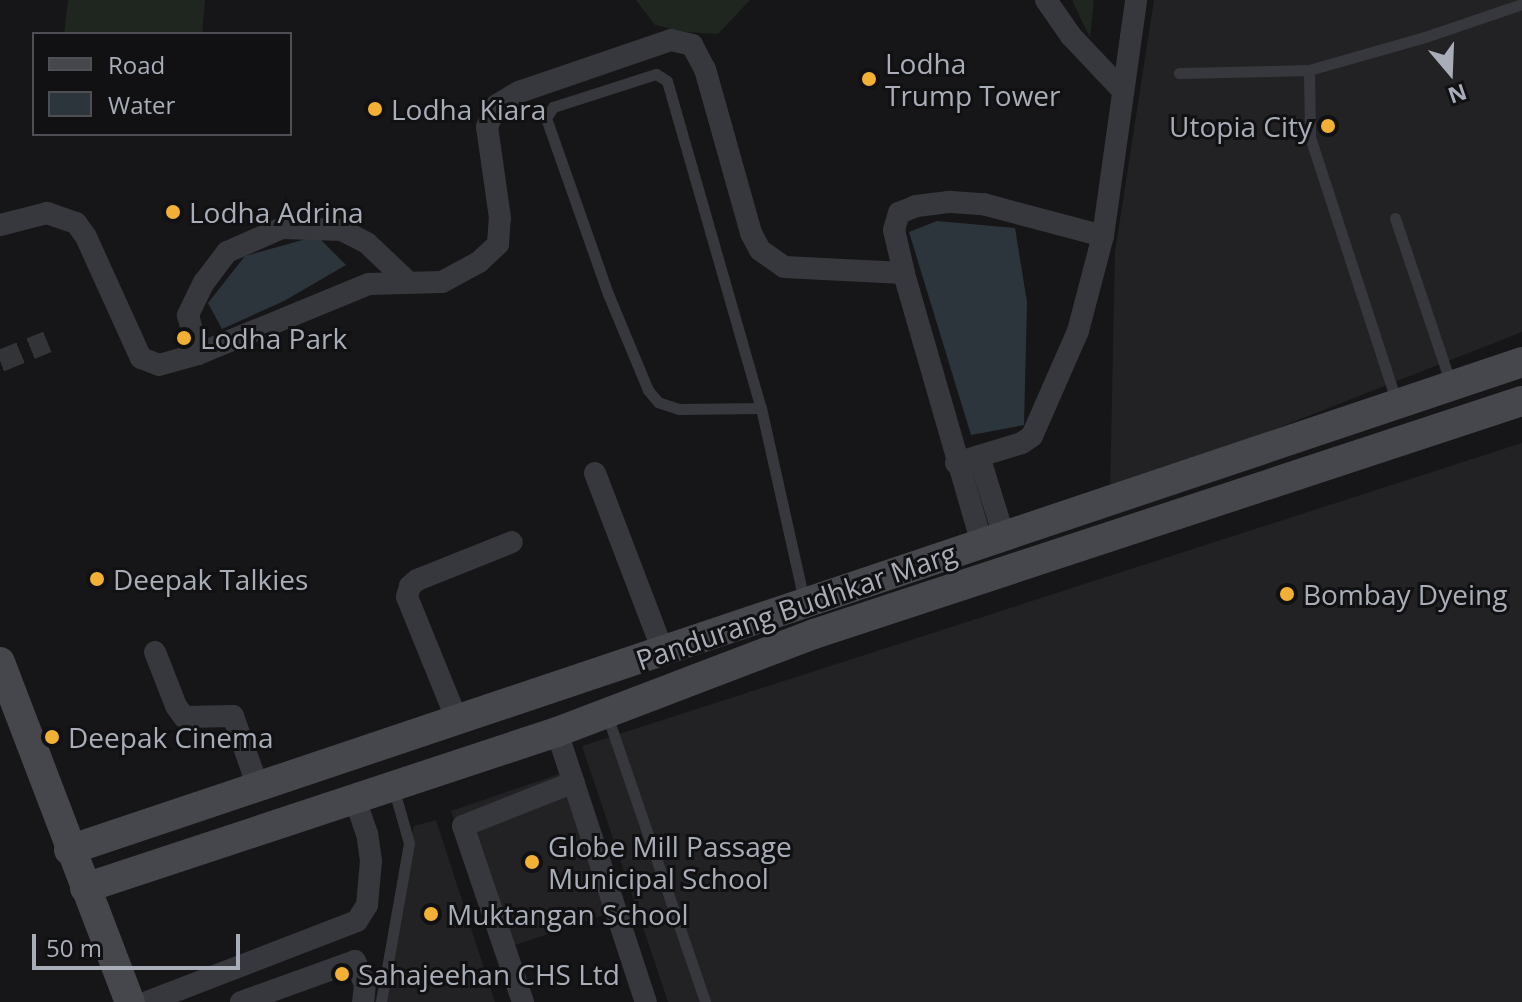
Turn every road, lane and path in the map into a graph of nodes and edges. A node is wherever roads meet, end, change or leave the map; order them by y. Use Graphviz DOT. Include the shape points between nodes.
graph roads {
  1 [pos="1046,0"];
  2 [pos="1136,0"];
  3 [pos="1522,4"];
  4 [pos="1309,70"];
  5 [pos="1179,73"];
  6 [pos="1123,91"];
  7 [pos="1395,218"];
  8 [pos="0,225"];
  9 [pos="1103,236"];
  10 [pos="904,273"];
  11 [pos="407,281"];
  12 [pos="196,348"];
  13 [pos="1522,362"];
  14 [pos="1452,385"];
  15 [pos="1522,401"];
  16 [pos="1397,403"];
  17 [pos="761,408"];
  18 [pos="1252,453"];
  19 [pos="979,456"];
  20 [pos="956,463"];
  21 [pos="595,473"];
  22 [pos="1264,486"];
  23 [pos="993,540"];
  24 [pos="512,542"];
  25 [pos="805,602"];
  26 [pos="814,634"];
  27 [pos="663,651"];
  28 [pos="155,652"];
  29 [pos="0,662"];
  30 [pos="606,712"];
  31 [pos="457,720"];
  32 [pos="557,732"];
  33 [pos="574,782"];
  34 [pos="392,785"];
  35 [pos="258,787"];
  36 [pos="354,797"];
  37 [pos="69,850"];
  38 [pos="85,888"];
  39 [pos="130,1002"];
  40 [pos="147,1002"];
  41 [pos="241,1002"];
  42 [pos="363,1002"];
  43 [pos="381,1002"];
  44 [pos="523,1002"];
  45 [pos="646,1002"];
  46 [pos="705,1002"];
  1 -- 6 [label="street" via="1071,36"];
  2 -- 6 [label="street"];
  3 -- 4 [label="lane"];
  4 -- 5 [label="lane"];
  4 -- 16 [label="lane" via="1310,137"];
  6 -- 9 [label="street"];
  7 -- 14 [label="lane"];
  8 -- 12 [label="street" via="47,213 76,223 141,358 159,365"];
  9 -- 10 [label="street" via="983,204 916,206 899,213 894,230"];
  9 -- 19 [label="street" via="1078,331 1032,436"];
  10 -- 11 [label="street" via="784,267 760,250 705,69 692,45 671,40 519,92 497,105 487,127 500,218 498,244 479,262 442,282"];
  10 -- 20 [label="street"];
  11 -- 12 [label="street" via="369,284"];
  11 -- 12 [label="street" via="367,243 342,230 282,228 227,252 204,282 188,315"];
  13 -- 14 [label="main road, Pandurang Budhkar Marg"];
  14 -- 16 [label="main road, Pandurang Budhkar Marg"];
  15 -- 22 [label="main road, Pandurang Budhkar Marg"];
  16 -- 18 [label="main road, Pandurang Budhkar Marg"];
  17 -- 17 [label="lane" via="679,409 658,402 648,390 546,118 553,107 656,74 667,81"];
  17 -- 25 [label="lane"];
  18 -- 22 [label="main road"];
  18 -- 23 [label="main road, Pandurang Budhkar Marg"];
  19 -- 20 [label="street"];
  19 -- 23 [label="street"];
  20 -- 23 [label="street"];
  21 -- 27 [label="street"];
  22 -- 26 [label="main road, Pandurang Budhkar Marg"];
  23 -- 25 [label="main road, Pandurang Budhkar Marg"];
  24 -- 31 [label="street" via="410,586 407,597"];
  25 -- 26 [label="street"];
  25 -- 27 [label="main road, Pandurang Budhkar Marg"];
  26 -- 30 [label="main road, Pandurang Budhkar Marg"];
  27 -- 31 [label="main road, Pandurang Budhkar Marg"];
  28 -- 35 [label="street" via="184,717 233,716"];
  29 -- 37 [label="main road"];
  30 -- 32 [label="main road, Pandurang Budhkar Marg"];
  30 -- 46 [label="lane"];
  31 -- 35 [label="main road, Pandurang Budhkar Marg"];
  32 -- 33 [label="street"];
  32 -- 34 [label="main road, Pandurang Budhkar Marg"];
  33 -- 44 [label="street" via="463,826"];
  33 -- 45 [label="street"];
  34 -- 36 [label="main road, Pandurang Budhkar Marg"];
  34 -- 43 [label="lane" via="409,843"];
  35 -- 37 [label="main road, Pandurang Budhkar Marg"];
  36 -- 38 [label="main road, Pandurang Budhkar Marg"];
  36 -- 40 [label="street" via="371,861 367,905 357,921"];
  37 -- 38 [label="main road"];
  38 -- 39 [label="main road"];
  41 -- 42 [label="street" via="355,961 365,984"];
}
